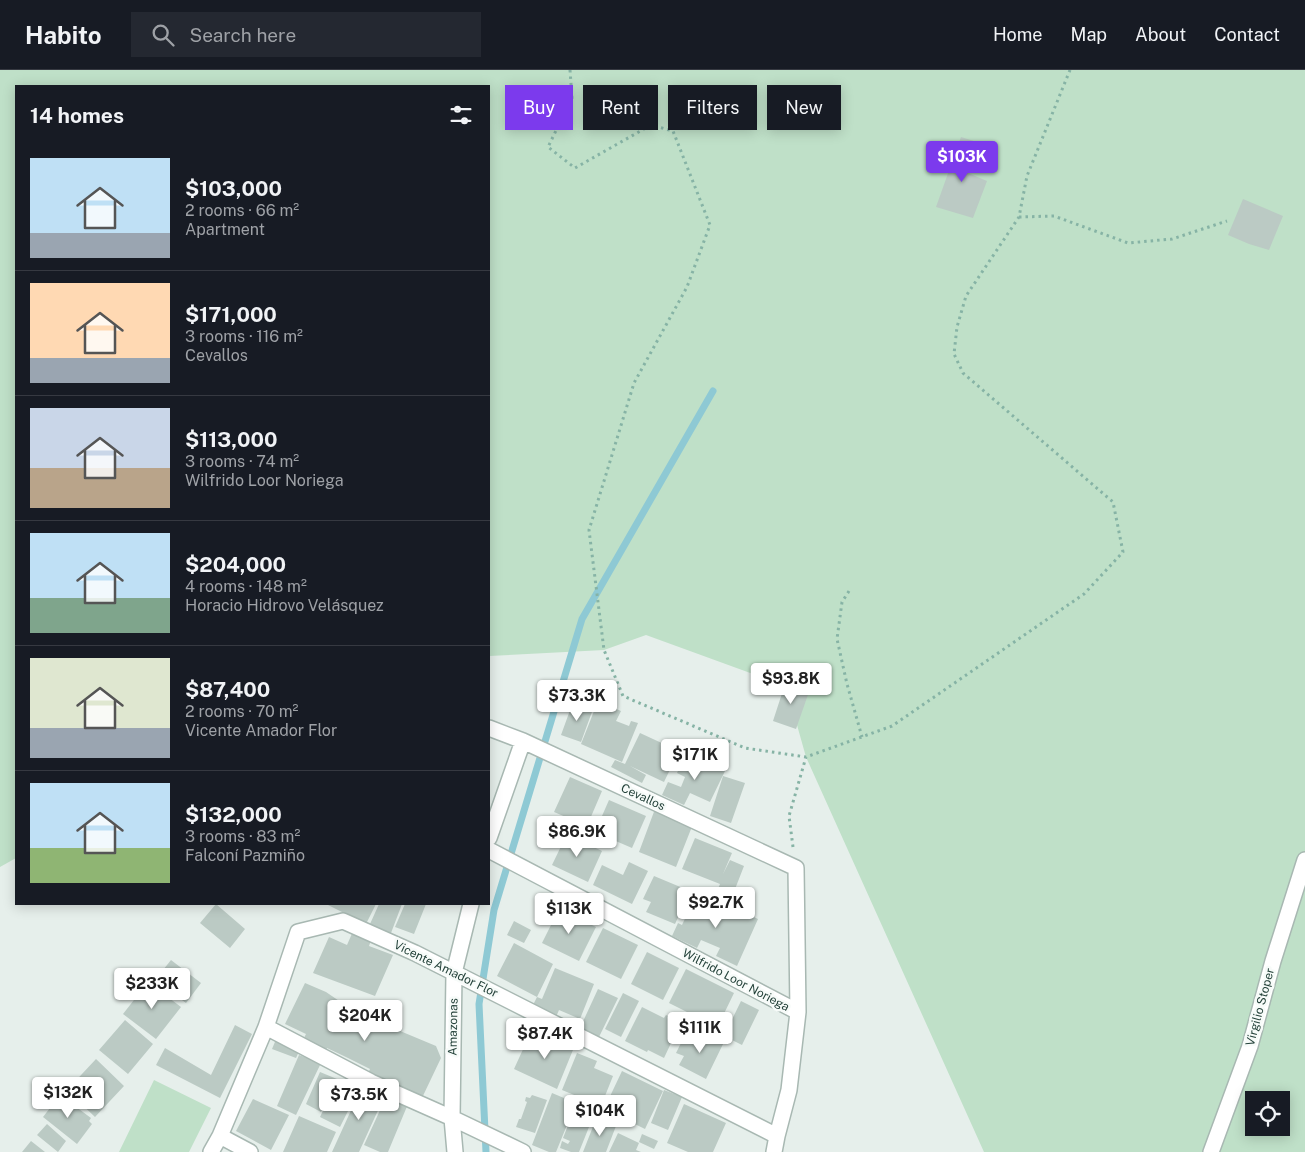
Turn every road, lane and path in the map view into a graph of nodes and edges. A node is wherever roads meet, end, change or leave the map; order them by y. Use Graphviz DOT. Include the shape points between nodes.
graph roads {
  1 [pos="570,70"];
  2 [pos="1070,70"];
  3 [pos="1019,217"];
  4 [pos="1227,221"];
  5 [pos="848,591"];
  6 [pos="490,728"];
  7 [pos="862,737"];
  8 [pos="523,741"];
  9 [pos="806,757"];
  10 [pos="490,835"];
  11 [pos="490,851"];
  12 [pos="1305,860"];
  13 [pos="796,868"];
  14 [pos="472,905"];
  15 [pos="454,973"];
  16 [pos="798,1012"];
  17 [pos="266,1027"];
  18 [pos="452,1118"];
  19 [pos="220,1136"];
  20 [pos="777,1136"];
  21 [pos="211,1152"];
  22 [pos="250,1152"];
  23 [pos="454,1152"];
  24 [pos="523,1152"];
  25 [pos="774,1152"];
  26 [pos="1211,1152"];
  1 -- 9 [label="path" via="572,98 548,147 575,168 651,125 673,132 710,225 687,287 634,383 589,530 604,650 623,696 745,748"];
  2 -- 3 [label="path" via="1028,176"];
  3 -- 4 [label="path" via="1054,216 1128,244 1172,239"];
  3 -- 7 [label="path" via="966,296 957,327 954,354 963,372 1113,502 1123,552 1084,594 892,726"];
  5 -- 7 [label="path" via="842,602 837,639"];
  6 -- 8 [label="street, Cevallos"];
  7 -- 9 [label="path"];
  8 -- 10 [label="street"];
  8 -- 13 [label="street, Cevallos"];
  9 -- 13 [label="path" via="789,816"];
  11 -- 16 [label="street, Wilfrido Loor Noriega"];
  12 -- 26 [label="street, Virgilio Stoper" via="1250,1046"];
  13 -- 16 [label="street"];
  14 -- 15 [label="street, Amazonas"];
  15 -- 17 [label="street, Vicente Amador Flor" via="343,921 298,932"];
  15 -- 18 [label="street, Amazonas"];
  15 -- 20 [label="street, Vicente Amador Flor"];
  16 -- 20 [label="street" via="789,1090"];
  17 -- 18 [label="street" via="371,1082"];
  17 -- 19 [label="street"];
  18 -- 23 [label="street, Amazonas"];
  18 -- 24 [label="street"];
  19 -- 21 [label="street"];
  19 -- 22 [label="street"];
  20 -- 25 [label="street"];
}
